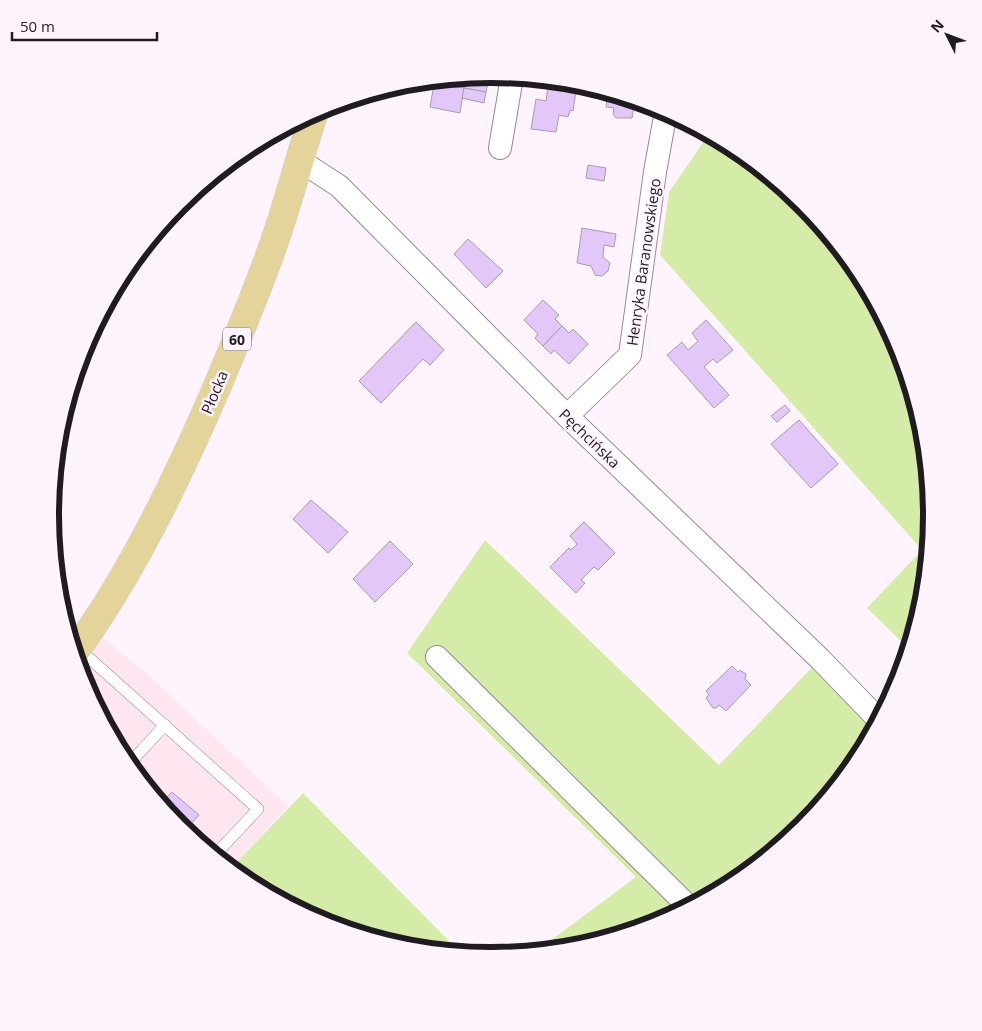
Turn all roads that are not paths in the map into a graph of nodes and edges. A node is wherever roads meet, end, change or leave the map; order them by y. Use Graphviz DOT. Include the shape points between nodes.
graph roads {
  1 [pos="511,84"];
  2 [pos="665,120"];
  3 [pos="311,123"];
  4 [pos="500,148"];
  5 [pos="299,160"];
  6 [pos="567,416"];
  7 [pos="79,645"];
  8 [pos="83,656"];
  9 [pos="437,657"];
  10 [pos="874,715"];
  11 [pos="165,725"];
  12 [pos="134,759"];
  13 [pos="219,851"];
  14 [pos="684,902"];
  1 -- 4 [label="street"];
  2 -- 6 [label="street, Henryka Baranowskiego" via="630,355"];
  3 -- 5 [label="main road, Płocka / 60"];
  5 -- 6 [label="street, Pęchcińska" via="340,186"];
  5 -- 7 [label="main road, Płocka / 60" via="275,242 191,447 150,529"];
  6 -- 10 [label="street, Pęchcińska"];
  8 -- 11 [label="lane"];
  9 -- 14 [label="street"];
  11 -- 12 [label="lane"];
  11 -- 13 [label="lane" via="258,810"];
}
